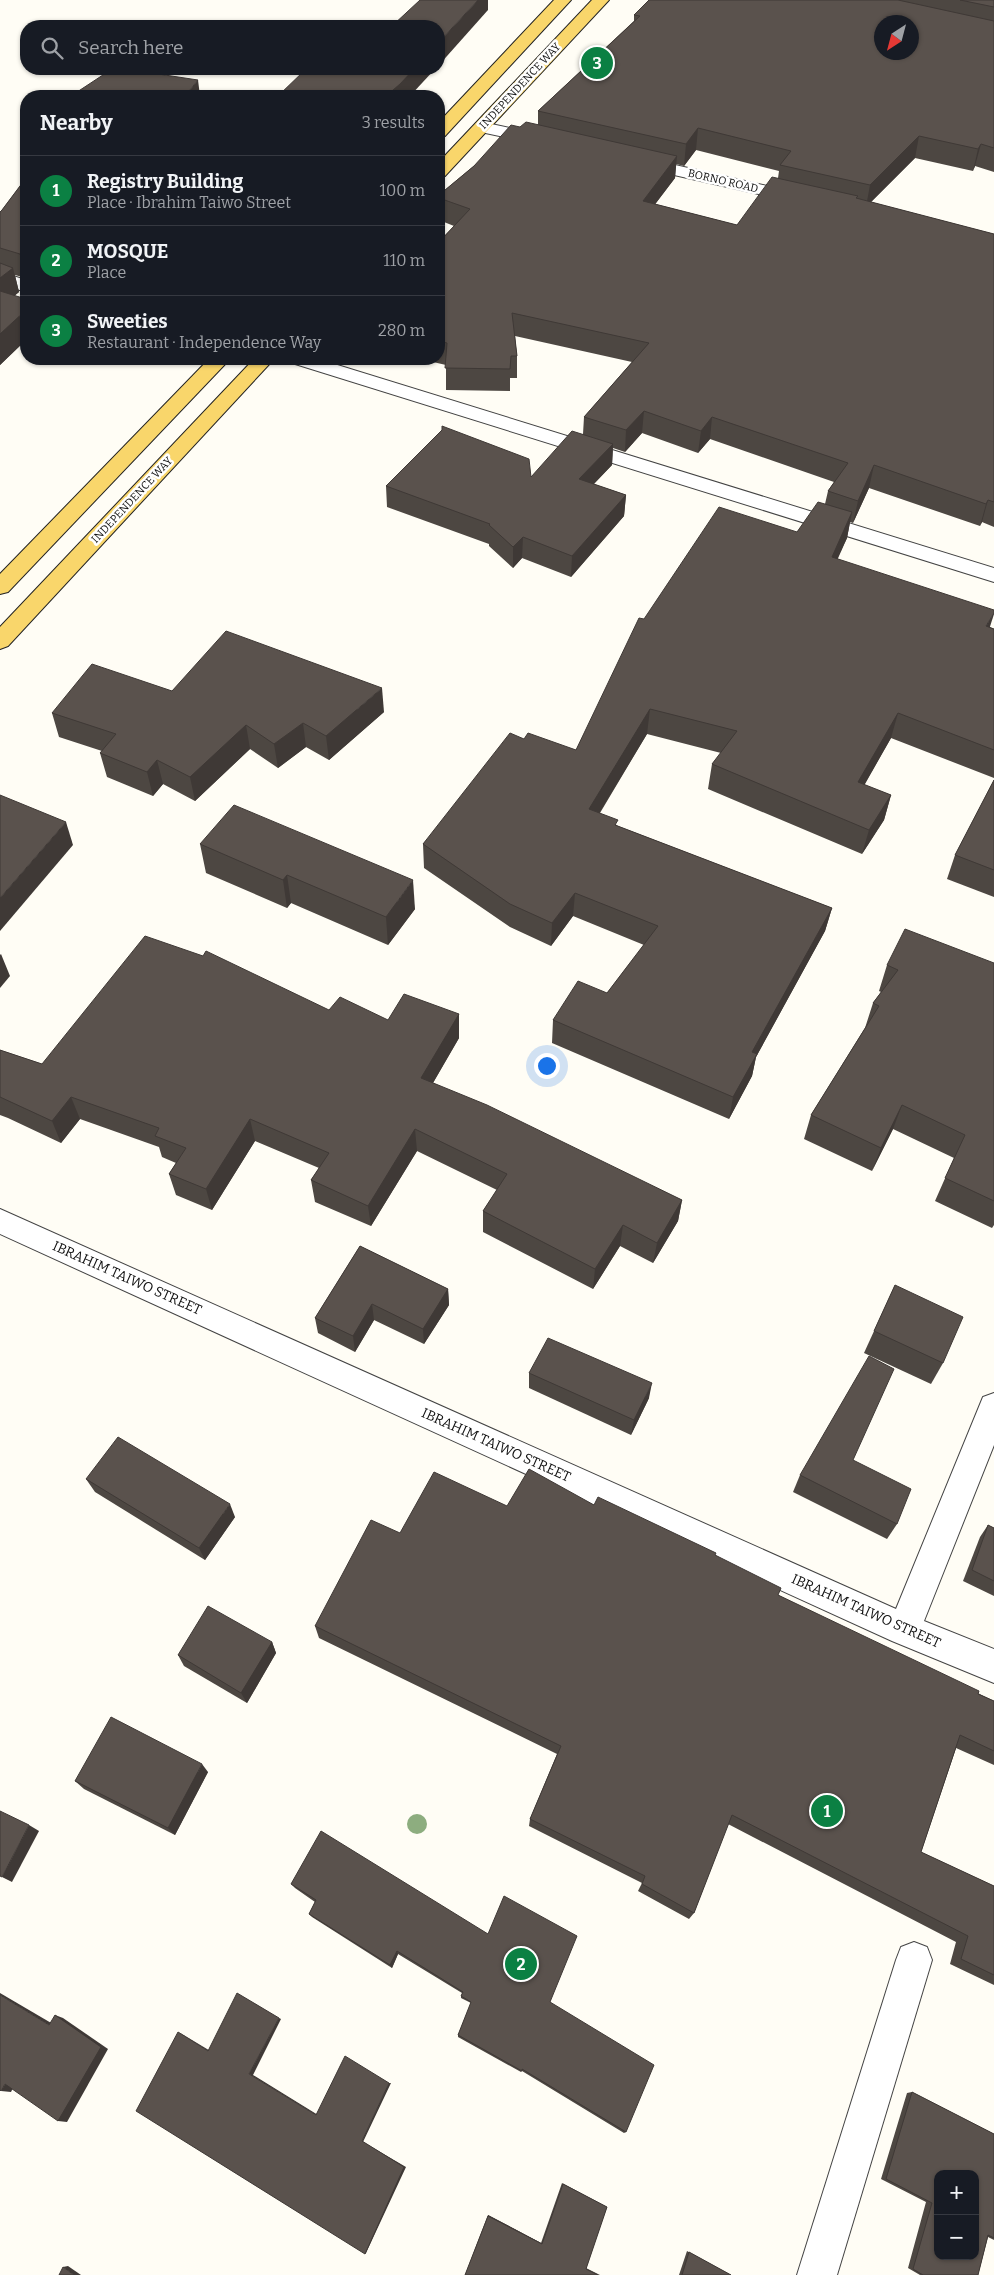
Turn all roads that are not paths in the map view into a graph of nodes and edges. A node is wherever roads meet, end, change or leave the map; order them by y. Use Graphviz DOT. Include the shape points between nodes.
graph roads {
  1 [pos="562,0"];
  2 [pos="601,0"];
  3 [pos="445,126"];
  4 [pos="482,127"];
  5 [pos="559,144"];
  6 [pos="627,160"];
  7 [pos="445,166"];
  8 [pos="810,201"];
  9 [pos="0,278"];
  10 [pos="20,284"];
  11 [pos="214,365"];
  12 [pos="258,365"];
  13 [pos="318,365"];
  14 [pos="994,575"];
  15 [pos="0,587"];
  16 [pos="0,641"];
  17 [pos="0,1221"];
  18 [pos="994,1407"];
  19 [pos="904,1629"];
  20 [pos="994,1666"];
  21 [pos="914,1960"];
  22 [pos="816,2275"];
  1 -- 3 [label="main road"];
  2 -- 4 [label="main road, INDEPENDENCE WAY"];
  4 -- 5 [label="street"];
  4 -- 7 [label="main road, INDEPENDENCE WAY"];
  6 -- 8 [label="street, BORNO ROAD"];
  9 -- 10 [label="street"];
  11 -- 15 [label="main road"];
  12 -- 16 [label="main road, INDEPENDENCE WAY"];
  13 -- 14 [label="street"];
  17 -- 19 [label="street, IBRAHIM TAIWO STREET"];
  18 -- 19 [label="street"];
  19 -- 20 [label="street, IBRAHIM TAIWO STREET"];
  21 -- 22 [label="street"];
}
